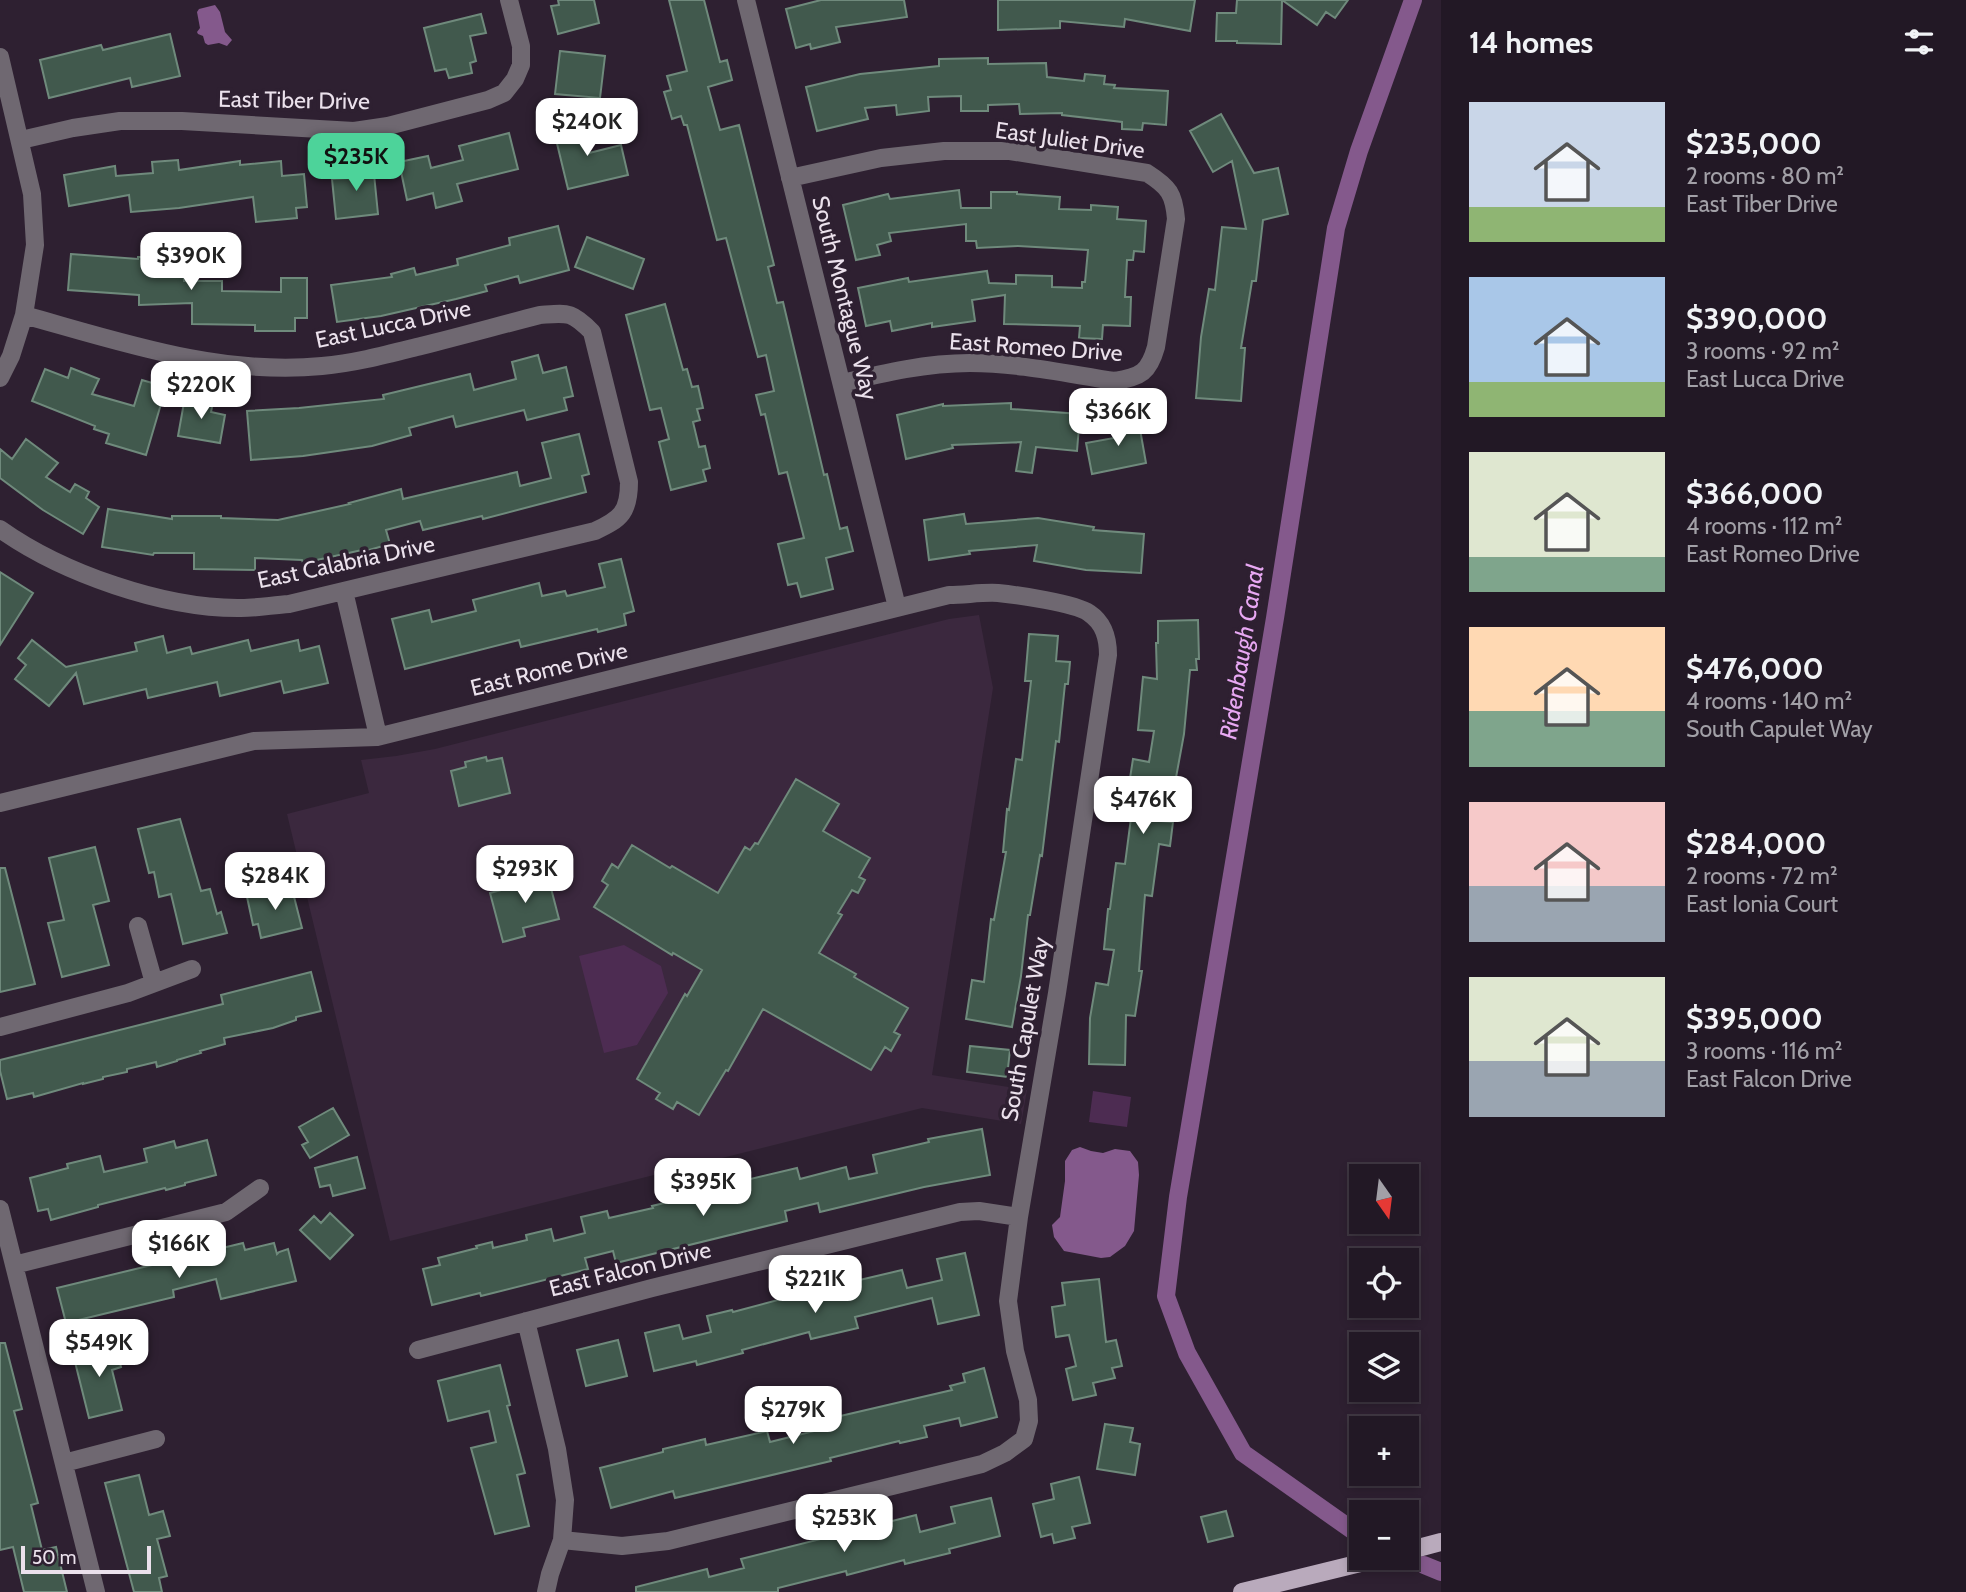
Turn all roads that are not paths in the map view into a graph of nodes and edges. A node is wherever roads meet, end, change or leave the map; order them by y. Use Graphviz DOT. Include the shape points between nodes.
graph roads {
  1 [pos="509,0"];
  2 [pos="746,0"];
  3 [pos="0,57"];
  4 [pos="20,140"];
  5 [pos="790,178"];
  6 [pos="24,315"];
  7 [pos="1143,373"];
  8 [pos="0,378"];
  9 [pos="842,383"];
  10 [pos="624,512"];
  11 [pos="0,529"];
  12 [pos="344,591"];
  13 [pos="897,607"];
  14 [pos="1103,627"];
  15 [pos="378,736"];
  16 [pos="0,803"];
  17 [pos="138,926"];
  18 [pos="192,969"];
  19 [pos="154,984"];
  20 [pos="0,1027"];
  21 [pos="260,1188"];
  22 [pos="0,1209"];
  23 [pos="1019,1217"];
  24 [pos="14,1265"];
  25 [pos="526,1321"];
  26 [pos="418,1350"];
  27 [pos="156,1439"];
  28 [pos="64,1463"];
  29 [pos="562,1540"];
  30 [pos="1441,1542"];
  31 [pos="1419,1548"];
  32 [pos="1349,1566"];
  33 [pos="96,1592"];
  34 [pos="547,1592"];
  35 [pos="1242,1592"];
  1 -- 4 [label="street, East Tiber Drive" via="521,65 504,93 488,100 354,131 120,121"];
  2 -- 5 [label="street, South Montague Way"];
  3 -- 4 [label="street"];
  4 -- 6 [label="street" via="32,194 35,245"];
  5 -- 7 [label="street, East Juliet Drive" via="881,158 944,151 1010,151 1147,173 1171,193 1176,219 1156,347"];
  5 -- 9 [label="street, South Montague Way"];
  6 -- 8 [label="street"];
  6 -- 10 [label="street, East Lucca Drive" via="178,356 290,368 344,364 540,315 568,313 592,332 629,482"];
  7 -- 9 [label="street, East Romeo Drive" via="1115,381 970,363 911,367"];
  9 -- 13 [label="street, South Montague Way"];
  10 -- 12 [label="street, East Calabria Drive" via="594,531"];
  11 -- 12 [label="street, East Calabria Drive" via="91,577 190,604 241,608 289,604"];
  12 -- 15 [label="street"];
  13 -- 14 [label="street, East Rome Drive" via="949,595 997,593 1070,605 1089,612"];
  13 -- 15 [label="street, East Rome Drive"];
  14 -- 23 [label="street, South Capulet Way" via="1108,655"];
  15 -- 16 [label="street, East Rome Drive" via="254,741"];
  17 -- 19 [label="street"];
  18 -- 19 [label="street"];
  19 -- 20 [label="street"];
  21 -- 24 [label="street" via="226,1212"];
  22 -- 24 [label="street"];
  23 -- 25 [label="street, East Falcon Drive" via="960,1212"];
  23 -- 29 [label="street, South Capulet Way" via="1008,1301 1029,1420 1024,1439 1005,1453 982,1464 668,1541 622,1546"];
  24 -- 28 [label="street"];
  25 -- 26 [label="street, East Falcon Drive"];
  25 -- 29 [label="street" via="557,1449 565,1500"];
  27 -- 28 [label="street"];
  28 -- 33 [label="street"];
  29 -- 34 [label="street"];
  30 -- 31 [label="main road"];
  32 -- 35 [label="main road"];
}
